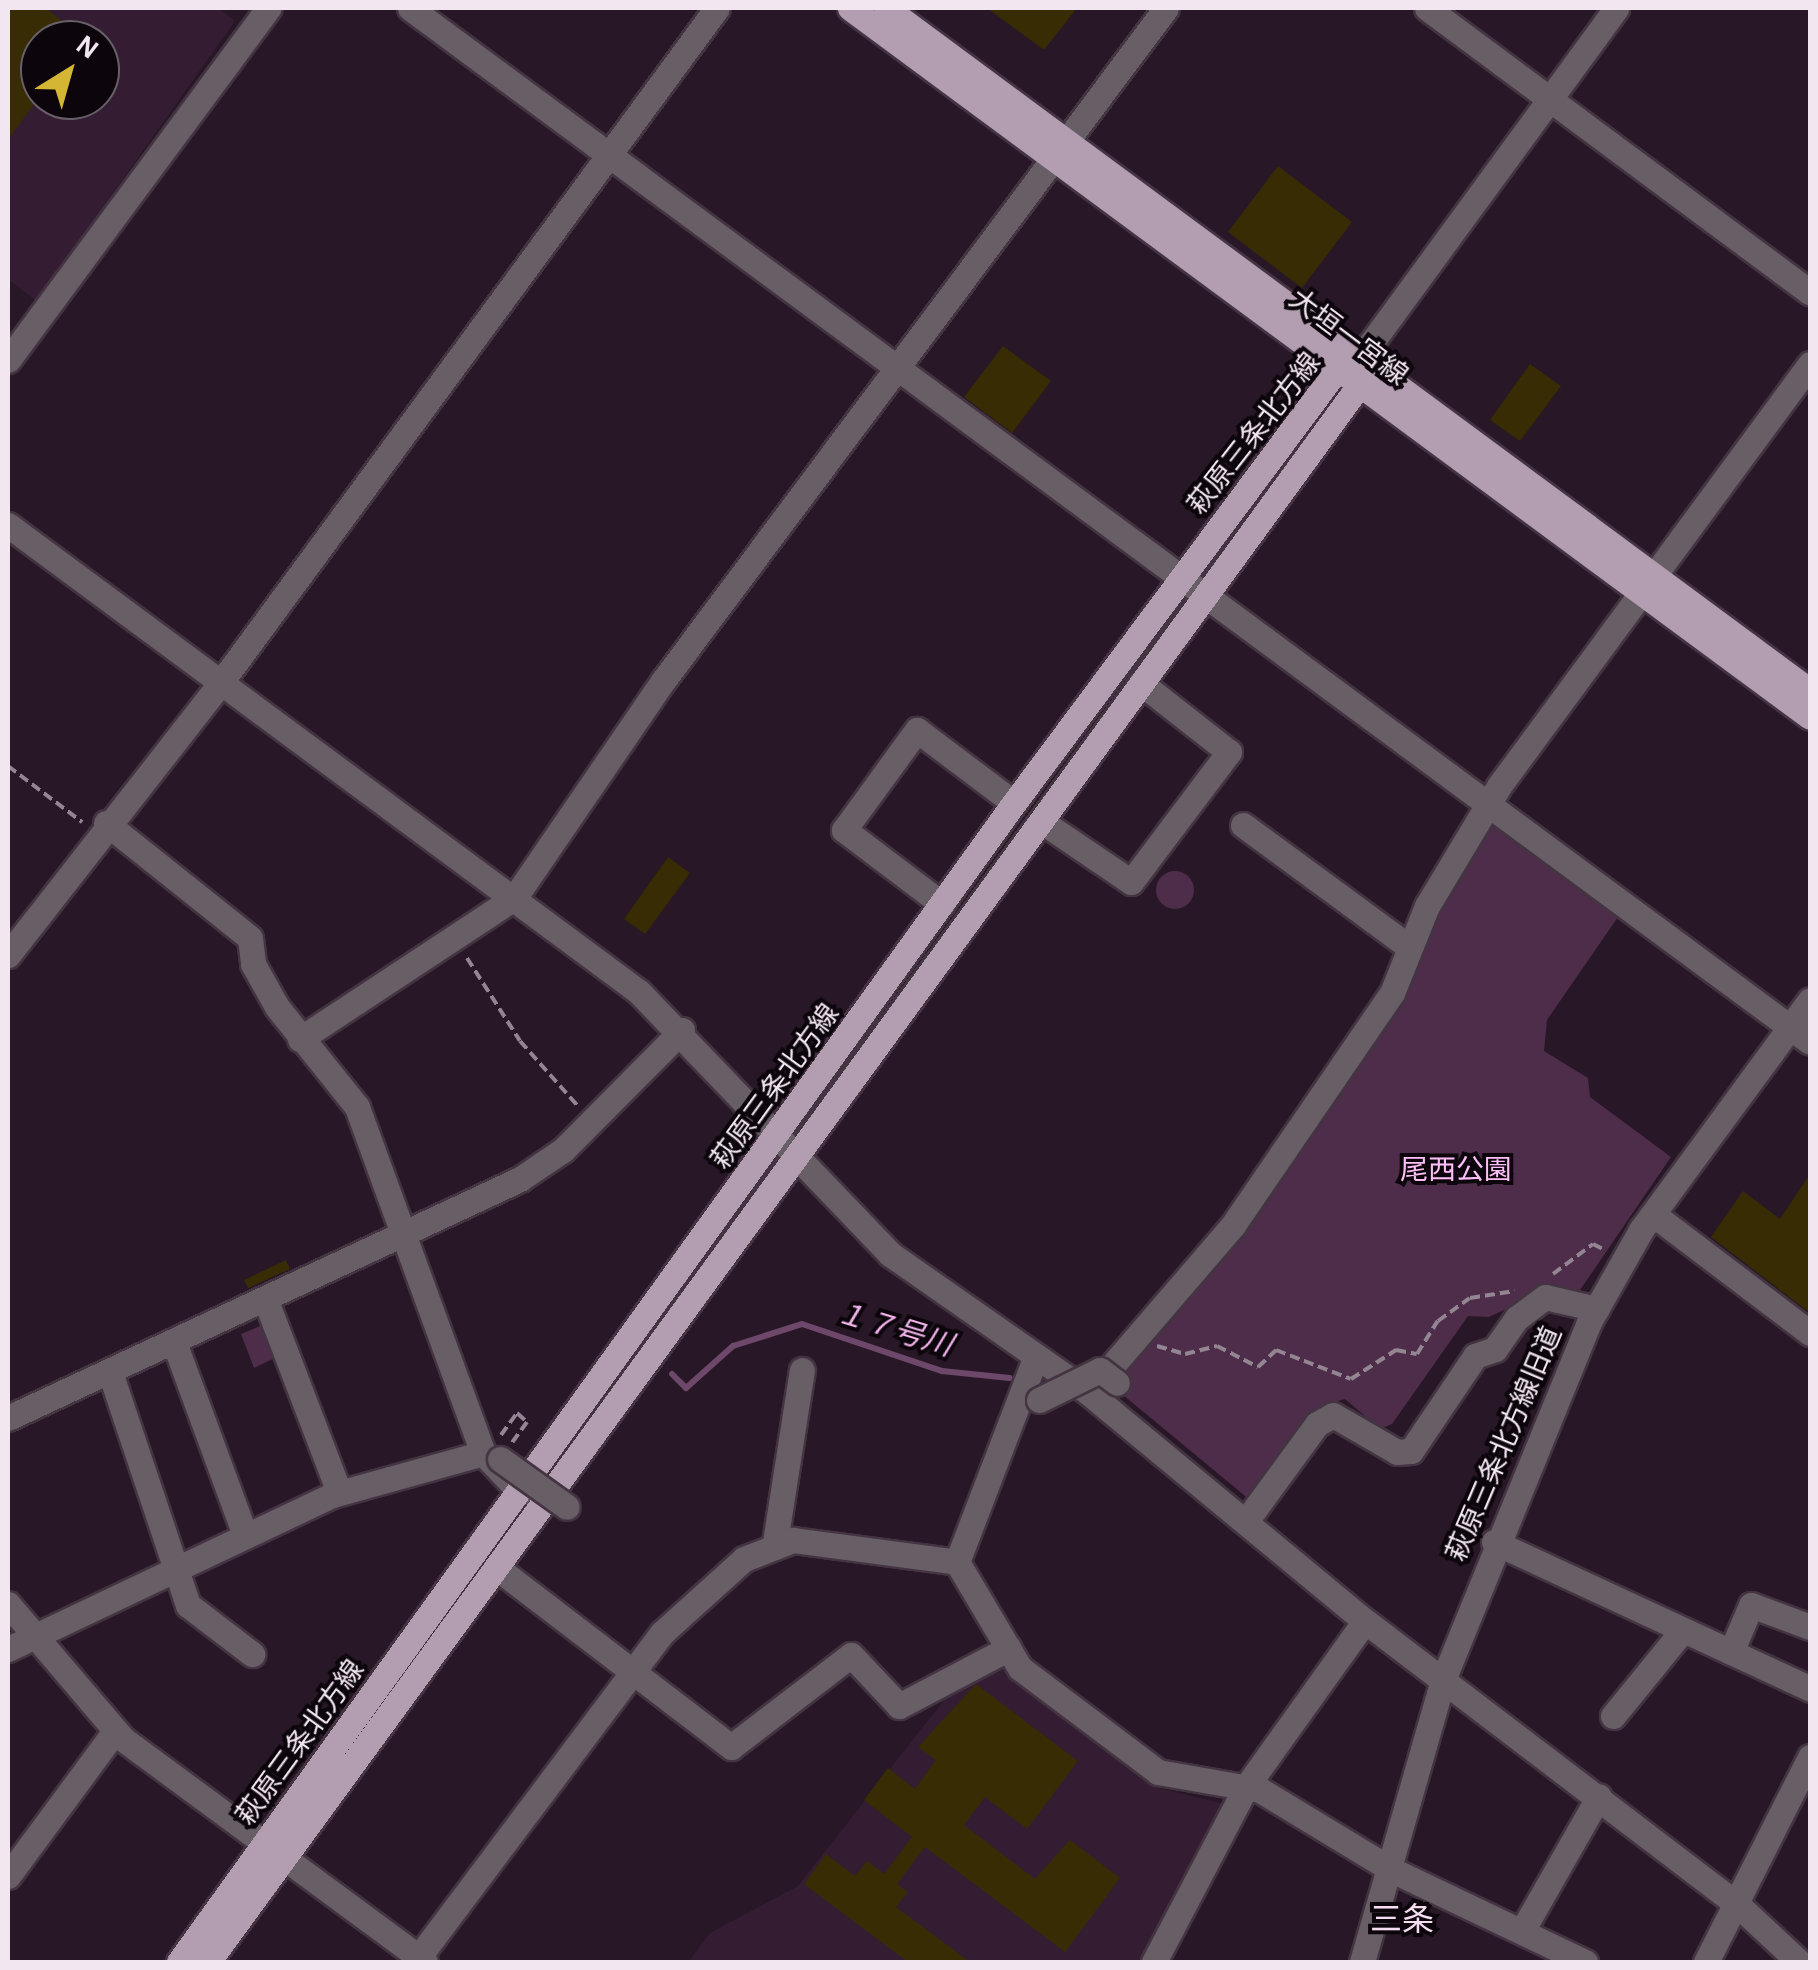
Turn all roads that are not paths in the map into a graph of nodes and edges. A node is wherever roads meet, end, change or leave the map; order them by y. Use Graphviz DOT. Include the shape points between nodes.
graph roads {
  1 [pos="268,8"];
  2 [pos="410,8"];
  3 [pos="716,8"];
  4 [pos="850,8"];
  5 [pos="1166,8"];
  6 [pos="1426,8"];
  7 [pos="1616,8"];
  8 [pos="895,10"];
  9 [pos="1549,97"];
  10 [pos="1063,148"];
  11 [pos="606,155"];
  12 [pos="1810,292"];
  13 [pos="8,360"];
  14 [pos="1350,362"];
  15 [pos="1810,364"];
  16 [pos="900,369"];
  17 [pos="1360,384"];
  18 [pos="8,524"];
  19 [pos="1186,575"];
  20 [pos="1645,582"];
  21 [pos="1208,590"];
  22 [pos="222,681"];
  23 [pos="1140,683"];
  24 [pos="1810,691"];
  25 [pos="1810,717"];
  26 [pos="1014,803"];
  27 [pos="1494,804"];
  28 [pos="1044,823"];
  29 [pos="1243,825"];
  30 [pos="102,828"];
  31 [pos="515,898"];
  32 [pos="942,904"];
  33 [pos="1409,947"];
  34 [pos="8,955"];
  35 [pos="1810,1000"];
  36 [pos="682,1030"];
  37 [pos="1800,1035"];
  38 [pos="300,1039"];
  39 [pos="779,1136"];
  40 [pos="798,1157"];
  41 [pos="1653,1214"];
  42 [pos="404,1238"];
  43 [pos="266,1301"];
  44 [pos="1596,1309"];
  45 [pos="1810,1334"];
  46 [pos="174,1342"];
  47 [pos="1036,1358"];
  48 [pos="802,1370"];
  49 [pos="110,1372"];
  50 [pos="1117,1383"];
  51 [pos="1088,1393"];
  52 [pos="1039,1400"];
  53 [pos="8,1418"];
  54 [pos="491,1454"];
  55 [pos="339,1492"];
  56 [pos="520,1492"];
  57 [pos="567,1507"];
  58 [pos="1246,1522"];
  59 [pos="245,1535"];
  60 [pos="775,1542"];
  61 [pos="1494,1542"];
  62 [pos="956,1562"];
  63 [pos="179,1566"];
  64 [pos="497,1568"];
  65 [pos="8,1604"];
  66 [pos="1366,1621"];
  67 [pos="1810,1627"];
  68 [pos="1683,1630"];
  69 [pos="33,1638"];
  70 [pos="1008,1648"];
  71 [pos="8,1649"];
  72 [pos="1731,1652"];
  73 [pos="252,1654"];
  74 [pos="628,1676"];
  75 [pos="1442,1680"];
  76 [pos="1810,1689"];
  77 [pos="1612,1716"];
  78 [pos="115,1731"];
  79 [pos="1810,1757"];
  80 [pos="1246,1787"];
  81 [pos="1599,1796"];
  82 [pos="275,1851"];
  83 [pos="1392,1870"];
  84 [pos="8,1876"];
  85 [pos="1739,1906"];
  86 [pos="1522,1932"];
  87 [pos="420,1961"];
  88 [pos="179,1962"];
  89 [pos="208,1962"];
  90 [pos="1154,1962"];
  91 [pos="1362,1962"];
  92 [pos="1585,1962"];
  93 [pos="1706,1962"];
  94 [pos="1798,1962"];
  1 -- 13 [label="street"];
  2 -- 11 [label="street"];
  3 -- 11 [label="street"];
  4 -- 10 [label="main road, 大垣一宮線"];
  5 -- 10 [label="street"];
  6 -- 9 [label="street"];
  7 -- 9 [label="street"];
  8 -- 10 [label="main road, 大垣一宮線"];
  9 -- 12 [label="street"];
  9 -- 14 [label="street"];
  10 -- 14 [label="main road, 大垣一宮線"];
  10 -- 16 [label="street"];
  11 -- 16 [label="street"];
  11 -- 22 [label="street"];
  14 -- 17 [label="main road, 萩原三条北方線"];
  14 -- 19 [label="main road, 萩原三条北方線"];
  14 -- 20 [label="main road, 大垣一宮線"];
  15 -- 20 [label="street"];
  16 -- 19 [label="street"];
  16 -- 31 [label="street" via="663,681"];
  17 -- 20 [label="main road, 大垣一宮線"];
  17 -- 21 [label="main road, 萩原三条北方線"];
  18 -- 22 [label="street"];
  19 -- 21 [label="street"];
  19 -- 26 [label="main road, 萩原三条北方線"];
  20 -- 24 [label="main road, 大垣一宮線"];
  20 -- 25 [label="main road, 大垣一宮線"];
  20 -- 27 [label="street"];
  21 -- 23 [label="main road, 萩原三条北方線"];
  21 -- 27 [label="street"];
  22 -- 30 [label="street"];
  22 -- 31 [label="street"];
  23 -- 28 [label="main road, 萩原三条北方線"];
  23 -- 28 [label="street" via="1228,752 1130,882"];
  26 -- 32 [label="main road, 萩原三条北方線"];
  26 -- 32 [label="street" via="917,730 844,830"];
  27 -- 33 [label="street"];
  27 -- 37 [label="street"];
  28 -- 40 [label="main road, 萩原三条北方線"];
  29 -- 33 [label="street"];
  30 -- 34 [label="street"];
  30 -- 38 [label="street" via="250,938 252,964"];
  31 -- 36 [label="street"];
  31 -- 38 [label="street" via="451,932"];
  32 -- 39 [label="main road, 萩原三条北方線"];
  33 -- 51 [label="street" via="1392,994 1233,1225"];
  35 -- 37 [label="street, 萩原三条北方線旧道"];
  36 -- 39 [label="street"];
  36 -- 42 [label="street" via="592,1122 520,1179"];
  37 -- 41 [label="street, 萩原三条北方線旧道"];
  38 -- 42 [label="street" via="357,1107"];
  39 -- 40 [label="street"];
  39 -- 56 [label="main road, 萩原三条北方線"];
  40 -- 47 [label="street" via="890,1254"];
  40 -- 64 [label="main road, 萩原三条北方線"];
  41 -- 44 [label="street, 萩原三条北方線旧道"];
  41 -- 45 [label="street"];
  42 -- 43 [label="street"];
  42 -- 54 [label="street"];
  43 -- 46 [label="street"];
  43 -- 55 [label="street"];
  44 -- 58 [label="street" via="1545,1297 1517,1318 1495,1349 1475,1356 1412,1451 1397,1452 1333,1415 1318,1424"];
  44 -- 61 [label="street, 萩原三条北方線旧道"];
  46 -- 49 [label="street"];
  46 -- 59 [label="street"];
  47 -- 51 [label="street"];
  47 -- 62 [label="street"];
  48 -- 60 [label="street"];
  49 -- 53 [label="street"];
  49 -- 63 [label="street"];
  50 -- 52 [label="street, bridge" via="1100,1370"];
  51 -- 58 [label="street"];
  54 -- 55 [label="street"];
  54 -- 56 [label="street"];
  54 -- 57 [label="street, bridge"];
  55 -- 59 [label="street"];
  56 -- 82 [label="main road, 萩原三条北方線"];
  58 -- 66 [label="street"];
  59 -- 63 [label="street"];
  60 -- 62 [label="street"];
  60 -- 74 [label="street" via="704,1587"];
  61 -- 68 [label="street"];
  61 -- 75 [label="street, 萩原三条北方線旧道"];
  62 -- 70 [label="street"];
  63 -- 69 [label="street"];
  63 -- 73 [label="street" via="188,1605"];
  64 -- 74 [label="street"];
  64 -- 82 [label="main road, 萩原三条北方線"];
  65 -- 69 [label="street"];
  66 -- 75 [label="street"];
  66 -- 80 [label="street"];
  67 -- 72 [label="street" via="1752,1605"];
  68 -- 72 [label="street"];
  68 -- 77 [label="street"];
  69 -- 71 [label="street"];
  69 -- 78 [label="street"];
  70 -- 74 [label="street" via="900,1706 851,1655 731,1746"];
  70 -- 80 [label="street" via="1048,1691 1158,1772"];
  72 -- 76 [label="street"];
  74 -- 87 [label="street"];
  75 -- 81 [label="street"];
  75 -- 83 [label="street, 萩原三条北方線旧道"];
  78 -- 82 [label="street"];
  78 -- 84 [label="street"];
  79 -- 85 [label="street"];
  80 -- 83 [label="street"];
  80 -- 90 [label="street"];
  81 -- 85 [label="street"];
  81 -- 86 [label="street"];
  82 -- 87 [label="street"];
  82 -- 88 [label="main road, 萩原三条北方線"];
  82 -- 89 [label="main road, 萩原三条北方線"];
  83 -- 86 [label="street"];
  83 -- 91 [label="street, 萩原三条北方線旧道"];
  85 -- 93 [label="street"];
  85 -- 94 [label="street"];
  86 -- 92 [label="street"];
}
